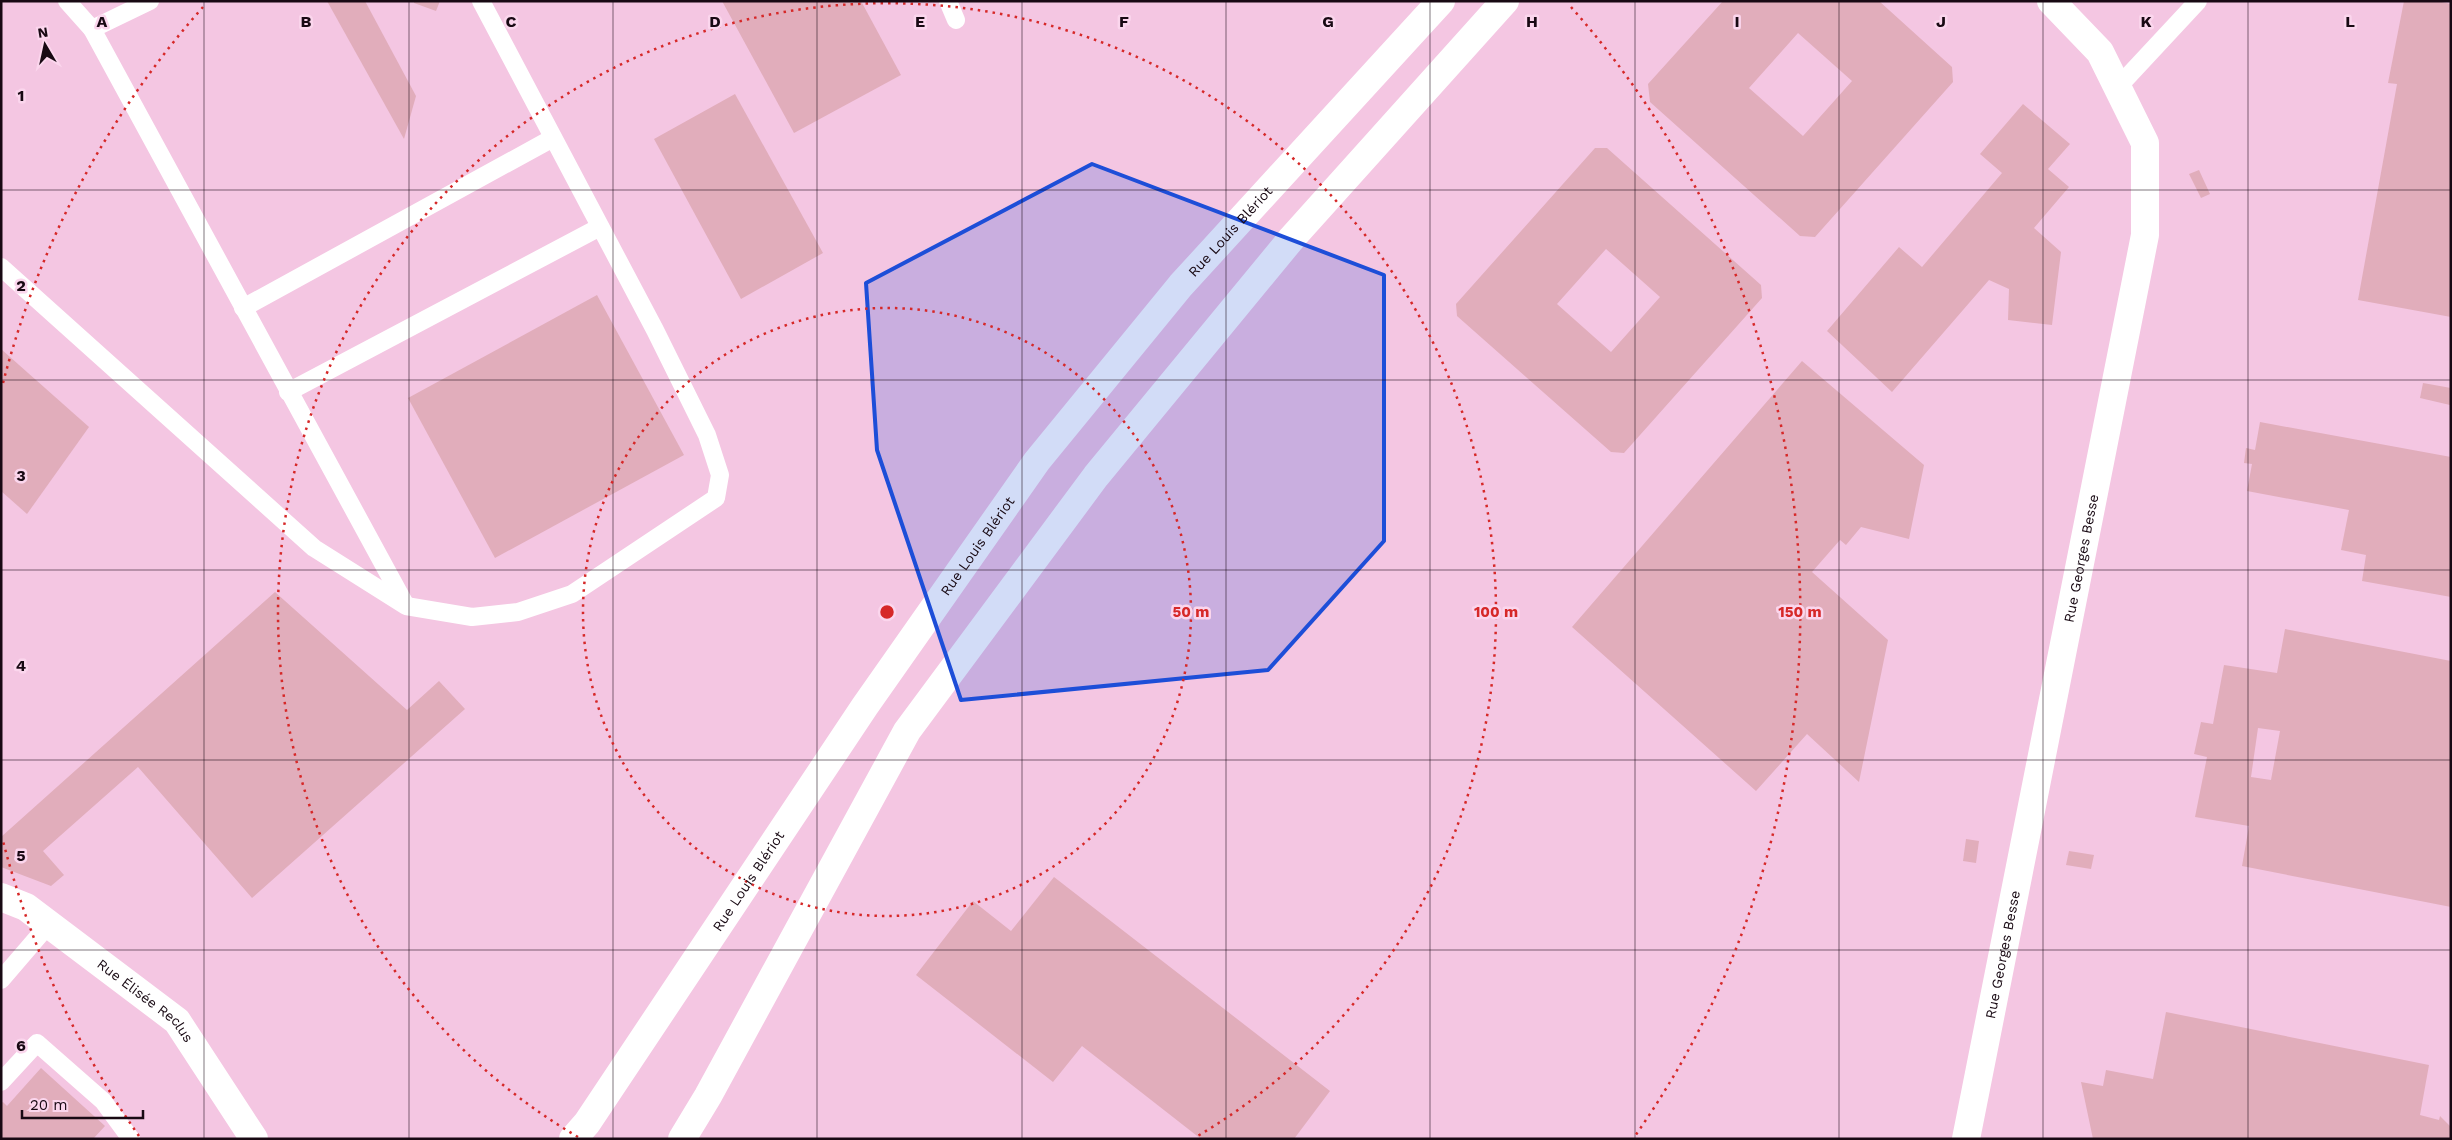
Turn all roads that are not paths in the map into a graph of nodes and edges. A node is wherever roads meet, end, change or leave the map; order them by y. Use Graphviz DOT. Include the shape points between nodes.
graph roads {
  1 [pos="67,1"];
  2 [pos="150,1"];
  3 [pos="481,1"];
  4 [pos="948,1"];
  5 [pos="1440,1"];
  6 [pos="1506,1"];
  7 [pos="2051,1"];
  8 [pos="2198,1"];
  9 [pos="956,20"];
  10 [pos="92,29"];
  11 [pos="2118,87"];
  12 [pos="553,138"];
  13 [pos="600,227"];
  14 [pos="1,267"];
  15 [pos="243,308"];
  16 [pos="288,392"];
  17 [pos="406,606"];
  18 [pos="1,897"];
  19 [pos="49,924"];
  20 [pos="1,980"];
  21 [pos="1,1082"];
  22 [pos="131,1139"];
  23 [pos="254,1139"];
  24 [pos="573,1139"];
  25 [pos="682,1139"];
  26 [pos="1966,1139"];
  1 -- 10 [label="lane"];
  2 -- 10 [label="lane"];
  3 -- 12 [label="lane"];
  4 -- 9 [label="lane"];
  5 -- 24 [label="main road, Rue Louis Blériot" via="1181,285 1037,461 865,706 587,1124"];
  6 -- 25 [label="main road" via="1292,238 1102,468 907,731"];
  7 -- 11 [label="main road, Rue Georges Besse" via="2100,52"];
  8 -- 11 [label="lane"];
  10 -- 15 [label="lane"];
  11 -- 26 [label="main road, Rue Georges Besse" via="2145,143 2145,235"];
  12 -- 13 [label="lane"];
  12 -- 15 [label="lane"];
  13 -- 16 [label="lane"];
  13 -- 17 [label="lane" via="707,435 720,475 716,498 572,594 518,612 472,616"];
  14 -- 17 [label="lane" via="314,548"];
  15 -- 16 [label="lane"];
  16 -- 17 [label="lane"];
  18 -- 19 [label="main road, Rue Élisée Reclus" via="26,907"];
  19 -- 20 [label="lane"];
  19 -- 23 [label="main road, Rue Élisée Reclus" via="177,1021"];
  21 -- 22 [label="lane" via="37,1043 103,1101"];
}
